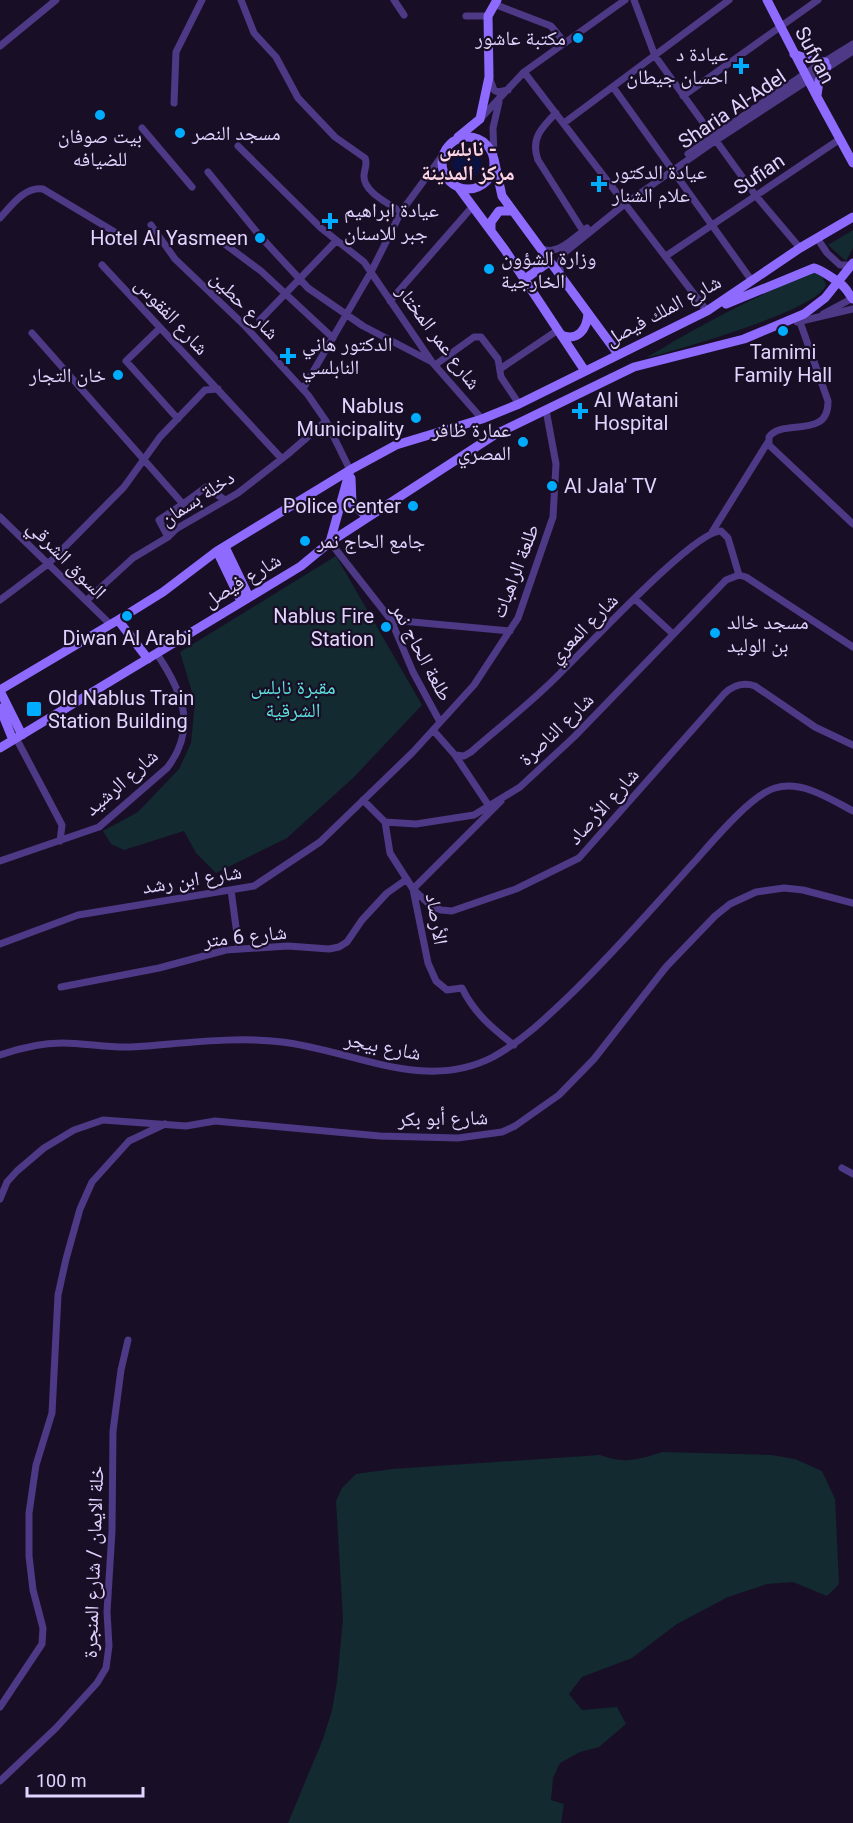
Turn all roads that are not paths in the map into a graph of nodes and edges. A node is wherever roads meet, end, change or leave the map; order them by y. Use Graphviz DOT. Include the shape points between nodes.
graph roads {
  1 [pos="56,0"];
  2 [pos="202,0"];
  3 [pos="242,0"];
  4 [pos="394,0"];
  5 [pos="625,0"];
  6 [pos="634,0"];
  7 [pos="729,0"];
  8 [pos="767,0"];
  9 [pos="818,0"];
  10 [pos="495,2"];
  11 [pos="404,15"];
  12 [pos="466,16"];
  13 [pos="488,16"];
  14 [pos="779,26"];
  15 [pos="565,43"];
  16 [pos="853,44"];
  17 [pos="0,46"];
  18 [pos="853,51"];
  19 [pos="794,54"];
  20 [pos="655,56"];
  21 [pos="826,64"];
  22 [pos="524,72"];
  23 [pos="489,77"];
  24 [pos="807,77"];
  25 [pos="613,87"];
  26 [pos="508,90"];
  27 [pos="683,96"];
  28 [pos="817,98"];
  29 [pos="499,101"];
  30 [pos="174,103"];
  31 [pos="556,113"];
  32 [pos="480,118"];
  33 [pos="564,123"];
  34 [pos="142,128"];
  35 [pos="713,139"];
  36 [pos="840,139"];
  37 [pos="238,146"];
  38 [pos="449,146"];
  39 [pos="494,159"];
  40 [pos="853,163"];
  41 [pos="671,169"];
  42 [pos="208,172"];
  43 [pos="192,187"];
  44 [pos="459,188"];
  45 [pos="756,196"];
  46 [pos="625,202"];
  47 [pos="473,206"];
  48 [pos="513,211"];
  49 [pos="401,212"];
  50 [pos="853,217"];
  51 [pos="0,218"];
  52 [pos="151,225"];
  53 [pos="711,225"];
  54 [pos="491,230"];
  55 [pos="583,231"];
  56 [pos="218,238"];
  57 [pos="818,238"];
  58 [pos="336,241"];
  59 [pos="575,241"];
  60 [pos="133,243"];
  61 [pos="800,248"];
  62 [pos="542,249"];
  63 [pos="666,256"];
  64 [pos="550,261"];
  65 [pos="853,264"];
  66 [pos="102,266"];
  67 [pos="371,273"];
  68 [pos="562,276"];
  69 [pos="299,279"];
  70 [pos="525,279"];
  71 [pos="752,281"];
  72 [pos="840,282"];
  73 [pos="284,294"];
  74 [pos="852,299"];
  75 [pos="390,301"];
  76 [pos="853,309"];
  77 [pos="708,311"];
  78 [pos="588,313"];
  79 [pos="346,314"];
  80 [pos="260,320"];
  81 [pos="812,320"];
  82 [pos="800,322"];
  83 [pos="774,327"];
  84 [pos="160,328"];
  85 [pos="560,332"];
  86 [pos="32,333"];
  87 [pos="333,338"];
  88 [pos="618,354"];
  89 [pos="434,364"];
  90 [pos="500,369"];
  91 [pos="585,371"];
  92 [pos="218,389"];
  93 [pos="303,389"];
  94 [pos="519,404"];
  95 [pos="546,410"];
  96 [pos="178,419"];
  97 [pos="482,419"];
  98 [pos="326,421"];
  99 [pos="768,442"];
  100 [pos="143,459"];
  101 [pos="282,459"];
  102 [pos="350,470"];
  103 [pos="225,500"];
  104 [pos="183,504"];
  105 [pos="377,512"];
  106 [pos="0,517"];
  107 [pos="853,524"];
  108 [pos="712,532"];
  109 [pos="168,537"];
  110 [pos="330,542"];
  111 [pos="221,549"];
  112 [pos="48,564"];
  113 [pos="739,575"];
  114 [pos="245,599"];
  115 [pos="635,599"];
  116 [pos="0,600"];
  117 [pos="86,601"];
  118 [pos="391,620"];
  119 [pos="114,622"];
  120 [pos="510,631"];
  121 [pos="673,634"];
  122 [pos="853,647"];
  123 [pos="153,656"];
  124 [pos="0,690"];
  125 [pos="0,708"];
  126 [pos="440,722"];
  127 [pos="433,729"];
  128 [pos="17,738"];
  129 [pos="853,745"];
  130 [pos="0,748"];
  131 [pos="455,755"];
  132 [pos="510,793"];
  133 [pos="363,800"];
  134 [pos="489,806"];
  135 [pos="851,811"];
  136 [pos="386,822"];
  137 [pos="60,841"];
  138 [pos="0,861"];
  139 [pos="407,879"];
  140 [pos="413,889"];
  141 [pos="231,890"];
  142 [pos="853,903"];
  143 [pos="0,944"];
  144 [pos="239,949"];
  145 [pos="61,987"];
  146 [pos="514,1045"];
  147 [pos="0,1055"];
  148 [pos="165,1124"];
  149 [pos="842,1168"];
  150 [pos="853,1174"];
  151 [pos="0,1199"];
  152 [pos="128,1340"];
  153 [pos="0,1707"];
  154 [pos="0,1781"];
  1 -- 17 [label="street"];
  2 -- 30 [label="street" via="176,52"];
  3 -- 49 [label="street" via="254,33 276,57 298,98 335,137 365,158 366,186"];
  4 -- 11 [label="street"];
  5 -- 15 [label="street"];
  6 -- 20 [label="street"];
  7 -- 20 [label="street"];
  8 -- 14 [label="main road, Sufyan"];
  9 -- 14 [label="street"];
  10 -- 13 [label="main road"];
  10 -- 15 [label="street" via="551,26"];
  12 -- 13 [label="street"];
  13 -- 23 [label="main road"];
  14 -- 19 [label="main road, Sufyan"];
  14 -- 27 [label="street"];
  15 -- 22 [label="street"];
  16 -- 21 [label="street, Sharia Al-Adel"];
  18 -- 21 [label="street, Sharia Al-Adel"];
  19 -- 21 [label="main road"];
  19 -- 24 [label="main road, Sufyan"];
  20 -- 25 [label="street"];
  20 -- 27 [label="street"];
  21 -- 24 [label="street, Sharia Al-Adel"];
  21 -- 28 [label="main road"];
  22 -- 26 [label="street"];
  22 -- 31 [label="street"];
  23 -- 26 [label="street" via="494,90"];
  23 -- 32 [label="main road"];
  24 -- 28 [label="main road, Sufyan"];
  24 -- 35 [label="street, Sharia Al-Adel"];
  25 -- 33 [label="street"];
  25 -- 41 [label="street"];
  26 -- 29 [label="street"];
  27 -- 35 [label="street"];
  28 -- 36 [label="main road, Sufyan"];
  29 -- 32 [label="street"];
  29 -- 39 [label="street" via="493,128"];
  31 -- 33 [label="street"];
  31 -- 55 [label="street" via="537,136 534,150"];
  32 -- 38 [label="main road"];
  33 -- 46 [label="street"];
  34 -- 43 [label="street"];
  35 -- 41 [label="street, Sharia Al-Adel"];
  35 -- 45 [label="street"];
  36 -- 40 [label="main road, Sufyan"];
  36 -- 45 [label="street, Sufian"];
  37 -- 58 [label="street, شارع عمر المختار"];
  38 -- 39 [label="main road" via="459,138 475,138 489,147"];
  38 -- 44 [label="main road" via="443,156 444,171"];
  38 -- 49 [label="street"];
  39 -- 44 [label="main road" via="493,171 484,184"];
  39 -- 48 [label="main road" via="502,196"];
  41 -- 46 [label="street, Sharia Al-Adel"];
  41 -- 53 [label="street"];
  42 -- 69 [label="street"];
  44 -- 47 [label="main road"];
  45 -- 53 [label="street, Sufian"];
  45 -- 61 [label="street"];
  46 -- 55 [label="street, Sharia Al-Adel"];
  46 -- 59 [label="street, Sharia Al-Adel"];
  46 -- 63 [label="street"];
  47 -- 54 [label="main road"];
  47 -- 75 [label="street"];
  48 -- 54 [label="main road" via="499,211 491,222"];
  48 -- 62 [label="main road"];
  49 -- 67 [label="street"];
  50 -- 57 [label="main road, شارع الملك فيصل"];
  51 -- 60 [label="street" via="25,192 43,189"];
  52 -- 93 [label="street, شارع حطين" via="175,259 244,324"];
  53 -- 63 [label="street, Sufian"];
  53 -- 71 [label="street"];
  54 -- 70 [label="main road"];
  55 -- 59 [label="street, Sharia Al-Adel"];
  56 -- 73 [label="street"];
  57 -- 61 [label="main road, شارع الملك فيصل"];
  57 -- 65 [label="street" via="840,265"];
  58 -- 67 [label="street, شارع عمر المختار" via="364,262"];
  58 -- 69 [label="street"];
  59 -- 62 [label="street" via="552,251"];
  59 -- 68 [label="street" via="560,261"];
  61 -- 71 [label="main road, شارع الملك فيصل"];
  62 -- 64 [label="main road"];
  63 -- 77 [label="street"];
  64 -- 68 [label="main road"];
  64 -- 70 [label="main road"];
  65 -- 72 [label="main road"];
  66 -- 84 [label="street, شارع الفقوس"];
  67 -- 75 [label="street, شارع عمر المختار"];
  67 -- 79 [label="street"];
  68 -- 78 [label="main road"];
  69 -- 73 [label="street"];
  69 -- 79 [label="street"];
  70 -- 85 [label="main road"];
  71 -- 77 [label="main road, شارع الملك فيصل"];
  72 -- 74 [label="main road"];
  72 -- 77 [label="main road" via="819,269 809,269"];
  72 -- 83 [label="main road" via="804,314"];
  73 -- 80 [label="street"];
  73 -- 87 [label="street"];
  74 -- 81 [label="street"];
  75 -- 89 [label="street, شارع عمر المختار"];
  76 -- 81 [label="street"];
  77 -- 88 [label="main road, شارع الملك فيصل"];
  78 -- 85 [label="main road" via="587,326 575,337 568,338"];
  78 -- 88 [label="main road"];
  79 -- 87 [label="street"];
  79 -- 89 [label="street"];
  81 -- 82 [label="street"];
  82 -- 83 [label="street"];
  82 -- 99 [label="street" via="828,401 826,413 812,425 774,431"];
  83 -- 95 [label="main road" via="744,339 634,367"];
  84 -- 92 [label="street, شارع الفقوس"];
  84 -- 96 [label="street" via="126,361"];
  85 -- 90 [label="street"];
  85 -- 91 [label="main road"];
  86 -- 100 [label="street"];
  87 -- 93 [label="street"];
  88 -- 91 [label="main road, شارع الملك فيصل"];
  89 -- 90 [label="street" via="474,337 481,337 498,359"];
  89 -- 97 [label="street, شارع عمر المختار"];
  90 -- 94 [label="street"];
  91 -- 94 [label="main road, شارع الملك فيصل"];
  92 -- 96 [label="street" via="205,390"];
  92 -- 101 [label="street, شارع الفقوس"];
  93 -- 98 [label="street, شارع حطين"];
  94 -- 97 [label="main road, شارع الملك فيصل"];
  95 -- 105 [label="main road, شارع فيصل" via="496,434"];
  95 -- 120 [label="street, طلعة الراهبات" via="556,464 553,517"];
  96 -- 100 [label="street"];
  97 -- 102 [label="main road, شارع الملك فيصل" via="396,445"];
  98 -- 101 [label="street, دخلة بسمان"];
  98 -- 102 [label="street, شارع حطين"];
  99 -- 107 [label="street"];
  99 -- 108 [label="street"];
  100 -- 104 [label="street"];
  100 -- 112 [label="street" via="124,487"];
  101 -- 103 [label="street, دخلة بسمان"];
  102 -- 105 [label="main road" via="352,504 363,513"];
  102 -- 110 [label="main road"];
  102 -- 111 [label="main road, شارع الملك فيصل"];
  103 -- 104 [label="street" via="206,487"];
  103 -- 109 [label="street, دخلة بسمان"];
  104 -- 109 [label="street" via="159,520"];
  105 -- 110 [label="main road, شارع فيصل"];
  106 -- 112 [label="street, السوق الشرقي"];
  108 -- 113 [label="street" via="721,531 728,538"];
  108 -- 115 [label="street, شارع المعري" via="675,559"];
  109 -- 117 [label="street, دخلة بسمان" via="133,558"];
  110 -- 114 [label="main road, شارع فيصل" via="301,566"];
  110 -- 118 [label="street, طلعة الحاج نمر"];
  111 -- 114 [label="main road"];
  111 -- 119 [label="main road, شارع الملك فيصل"];
  112 -- 116 [label="street"];
  112 -- 117 [label="street, السوق الشرقي"];
  113 -- 121 [label="street, شارع الناصرة" via="726,580"];
  113 -- 122 [label="street"];
  114 -- 123 [label="main road, شارع فيصل"];
  115 -- 121 [label="street"];
  115 -- 131 [label="street, شارع المعري" via="547,687 471,753"];
  117 -- 119 [label="street, السوق الشرقي"];
  118 -- 120 [label="street"];
  118 -- 126 [label="street, طلعة الحاج نمر"];
  119 -- 123 [label="main road"];
  119 -- 124 [label="main road, شارع الملك فيصل"];
  120 -- 126 [label="street, طلعة الراهبات" via="474,685"];
  121 -- 132 [label="street, شارع الناصرة" via="574,737"];
  123 -- 128 [label="main road, شارع فيصل"];
  123 -- 137 [label="street, شارع الرشيد" via="167,669 181,699 184,731 176,754 167,768 99,827"];
  124 -- 128 [label="main road"];
  125 -- 128 [label="main road"];
  126 -- 127 [label="street, شارع ابن رشد"];
  127 -- 131 [label="street"];
  127 -- 133 [label="street, شارع ابن رشد"];
  128 -- 130 [label="main road, شارع فيصل"];
  128 -- 137 [label="street" via="62,825"];
  129 -- 140 [label="street, شارع الأرصاد" via="815,727 755,686 735,686 724,693 579,858 516,889 452,911 436,909"];
  131 -- 134 [label="street"];
  132 -- 134 [label="street, شارع الناصرة"];
  132 -- 140 [label="street, الأرصاد"];
  133 -- 136 [label="street"];
  133 -- 141 [label="street, شارع ابن رشد" via="320,842 254,886"];
  134 -- 136 [label="street, شارع الناصرة" via="462,817 416,824"];
  135 -- 146 [label="street, شارع بيجر" via="802,788 785,786 760,796 709,845 588,978"];
  136 -- 139 [label="street, شارع الأرصاد" via="390,853"];
  137 -- 138 [label="street, شارع الرشيد"];
  139 -- 140 [label="street, شارع الأرصاد"];
  139 -- 144 [label="street, شارع 6 متر" via="387,892 339,947"];
  140 -- 146 [label="street, الأرصاد" via="428,963 436,981 447,990 462,988 482,1018"];
  141 -- 143 [label="street, شارع ابن رشد" via="78,915"];
  141 -- 144 [label="street"];
  142 -- 148 [label="street, شارع أبو بكر" via="784,888 756,892 730,903 666,967 594,1059 559,1095 502,1132 458,1137 380,1136 215,1121 186,1126"];
  144 -- 145 [label="street, شارع 6 متر"];
  146 -- 147 [label="street, شارع بيجر" via="475,1064 429,1071 384,1066 282,1042 258,1041 127,1047 41,1044"];
  148 -- 151 [label="street, شارع أبو بكر" via="103,1120 74,1130 16,1171"];
  148 -- 153 [label="street" via="121,1147 92,1182 80,1209 58,1295 52,1413 36,1465 29,1513 30,1567 43,1628 42,1644"];
  149 -- 150 [label="street"];
  152 -- 154 [label="street, خلة الايمان / شارع المنجرة" via="113,1431 106,1668 98,1683 56,1728"];
}
